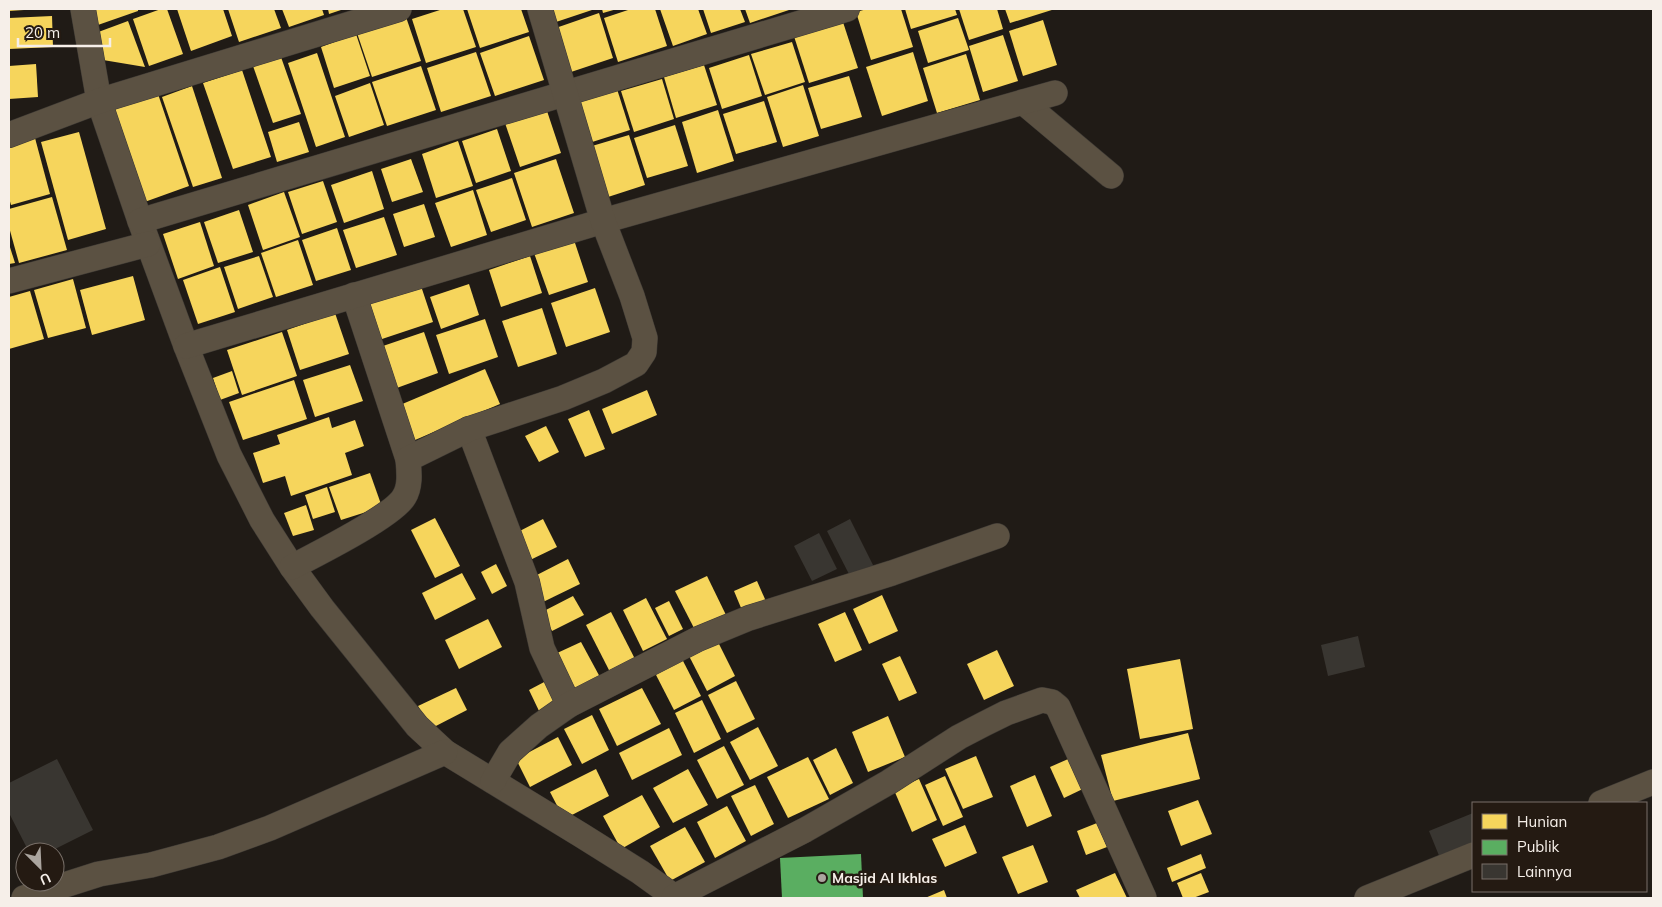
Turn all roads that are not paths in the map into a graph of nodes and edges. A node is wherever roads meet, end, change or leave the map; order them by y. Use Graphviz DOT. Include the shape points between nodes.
graph roads {
  1 [pos="83,9"];
  2 [pos="400,9"];
  3 [pos="540,9"];
  4 [pos="847,9"];
  5 [pos="564,93"];
  6 [pos="1055,93"];
  7 [pos="99,101"];
  8 [pos="1023,102"];
  9 [pos="9,135"];
  10 [pos="1111,176"];
  11 [pos="604,220"];
  12 [pos="140,221"];
  13 [pos="148,244"];
  14 [pos="9,280"];
  15 [pos="354,295"];
  16 [pos="186,346"];
  17 [pos="469,429"];
  18 [pos="408,459"];
  19 [pos="997,536"];
  20 [pos="292,568"];
  21 [pos="569,705"];
  22 [pos="446,752"];
  23 [pos="493,781"];
  24 [pos="1653,782"];
  25 [pos="1604,802"];
  26 [pos="1472,855"];
  27 [pos="675,897"];
  28 [pos="24,898"];
  29 [pos="1144,898"];
  30 [pos="1367,898"];
  1 -- 7 [label="street"];
  2 -- 7 [label="street"];
  3 -- 5 [label="street"];
  4 -- 5 [label="street"];
  5 -- 11 [label="street"];
  5 -- 12 [label="street"];
  6 -- 8 [label="street"];
  7 -- 9 [label="street"];
  7 -- 12 [label="street"];
  8 -- 10 [label="street"];
  8 -- 11 [label="street"];
  11 -- 15 [label="street"];
  11 -- 17 [label="street" via="645,338 644,352 636,364 604,381"];
  12 -- 13 [label="street"];
  13 -- 14 [label="street"];
  13 -- 16 [label="street"];
  15 -- 16 [label="street"];
  15 -- 18 [label="street"];
  16 -- 20 [label="street" via="229,455 262,520"];
  17 -- 18 [label="street"];
  17 -- 21 [label="street" via="525,575 542,648"];
  18 -- 20 [label="street" via="409,479 405,497 396,506"];
  19 -- 21 [label="street" via="749,618 698,639"];
  20 -- 22 [label="street" via="417,726"];
  21 -- 23 [label="street" via="510,752"];
  22 -- 23 [label="street"];
  22 -- 28 [label="street" via="218,847 151,865 99,874"];
  23 -- 27 [label="street"];
  24 -- 25 [label="street"];
  26 -- 30 [label="street"];
  27 -- 29 [label="street" via="853,803 958,737 1006,713 1042,700 1058,707"];
}
